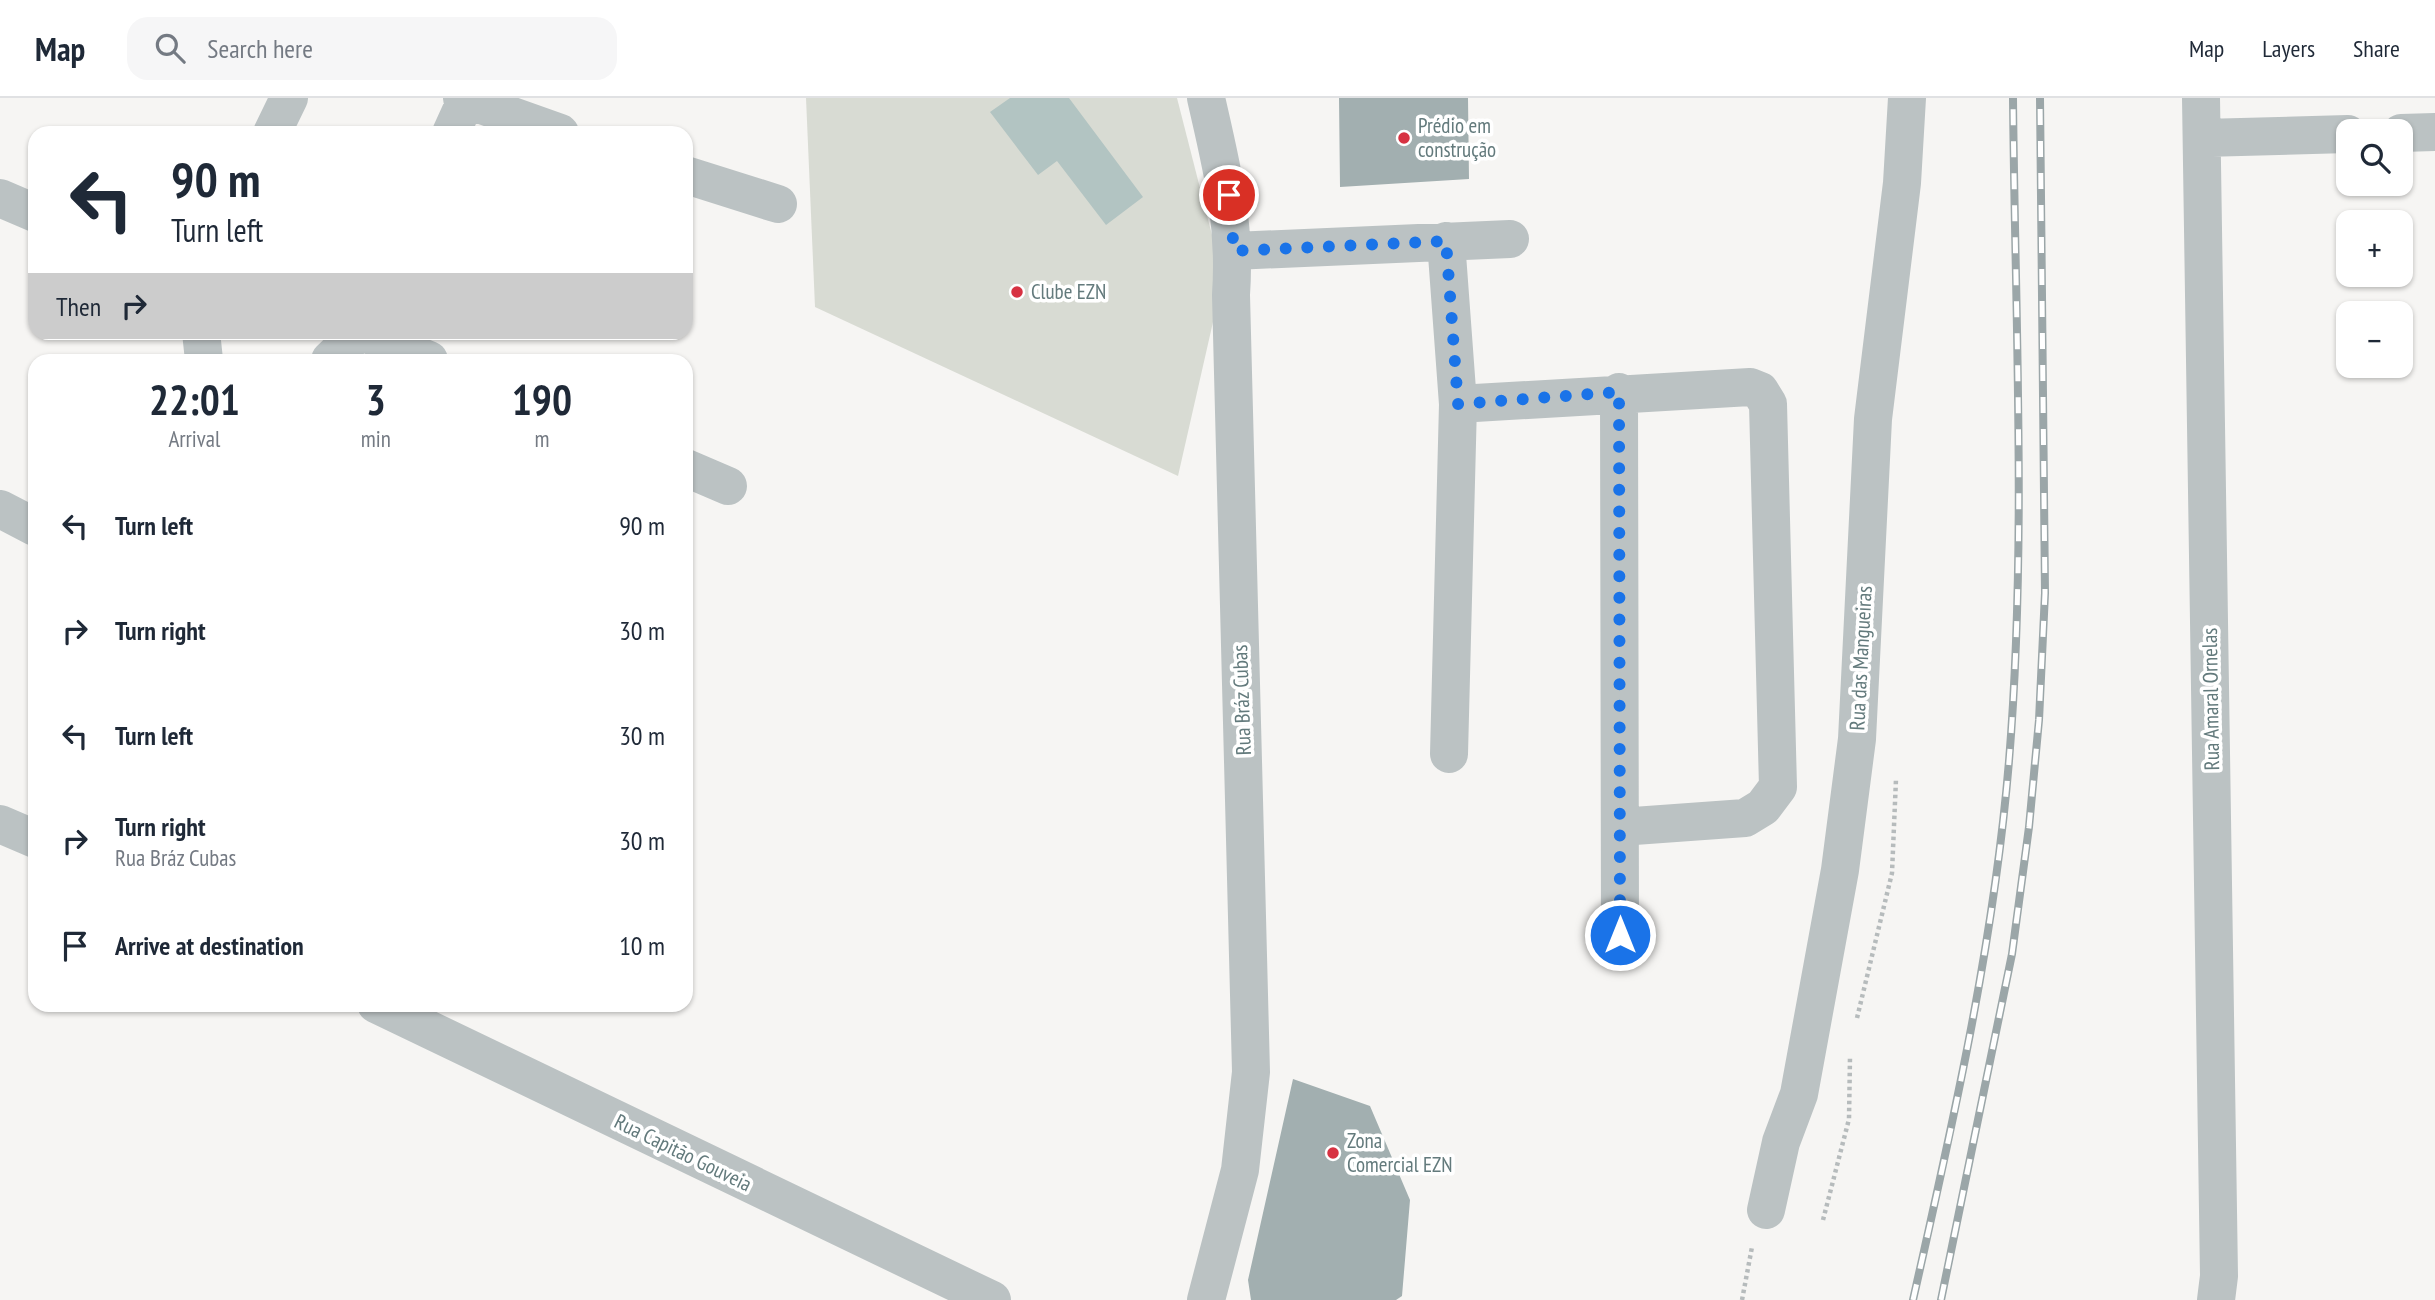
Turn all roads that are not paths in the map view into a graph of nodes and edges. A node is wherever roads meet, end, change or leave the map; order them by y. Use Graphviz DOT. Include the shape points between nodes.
graph roads {
  1 [pos="289,98"];
  2 [pos="1206,98"];
  3 [pos="1906,98"];
  4 [pos="2201,98"];
  5 [pos="518,107"];
  6 [pos="459,110"];
  7 [pos="275,126"];
  8 [pos="549,126"];
  9 [pos="2435,132"];
  10 [pos="2413,133"];
  11 [pos="2336,134"];
  12 [pos="2203,138"];
  13 [pos="693,178"];
  14 [pos="0,198"];
  15 [pos="778,204"];
  16 [pos="28,210"];
  17 [pos="1510,239"];
  18 [pos="1446,241"];
  19 [pos="1234,251"];
  20 [pos="352,340"];
  21 [pos="380,340"];
  22 [pos="337,354"];
  23 [pos="414,354"];
  24 [pos="1619,392"];
  25 [pos="1458,404"];
  26 [pos="693,471"];
  27 [pos="728,486"];
  28 [pos="0,509"];
  29 [pos="28,523"];
  30 [pos="1449,754"];
  31 [pos="1620,827"];
  32 [pos="1620,935"];
  33 [pos="393,1012"];
  34 [pos="1766,1210"];
  35 [pos="992,1300"];
  36 [pos="1206,1300"];
  37 [pos="2216,1300"];
  1 -- 7 [label="street"];
  2 -- 19 [label="street, Rua Bráz Cubas" via="1229,195"];
  3 -- 34 [label="street, Rua das Mangueiras" via="1902,183 1873,419 1857,739 1840,870 1799,1094 1781,1142"];
  4 -- 12 [label="street, Rua Amaral Ornelas"];
  5 -- 6 [label="street"];
  5 -- 8 [label="street"];
  9 -- 10 [label="street"];
  11 -- 12 [label="street"];
  12 -- 37 [label="street, Rua Amaral Ornelas"];
  13 -- 15 [label="street"];
  14 -- 16 [label="street"];
  17 -- 18 [label="street"];
  18 -- 19 [label="street"];
  18 -- 25 [label="street"];
  19 -- 36 [label="street, Rua Bráz Cubas" via="1231,295 1251,1072 1240,1170"];
  20 -- 22 [label="street"];
  21 -- 23 [label="street"];
  24 -- 25 [label="street"];
  24 -- 31 [label="street"];
  24 -- 31 [label="street" via="1750,387 1760,391 1768,404 1778,787 1763,807 1745,818"];
  25 -- 30 [label="street"];
  26 -- 27 [label="street"];
  28 -- 29 [label="street"];
  31 -- 32 [label="street"];
  33 -- 35 [label="street, Rua Capitão Gouveia"];
}
